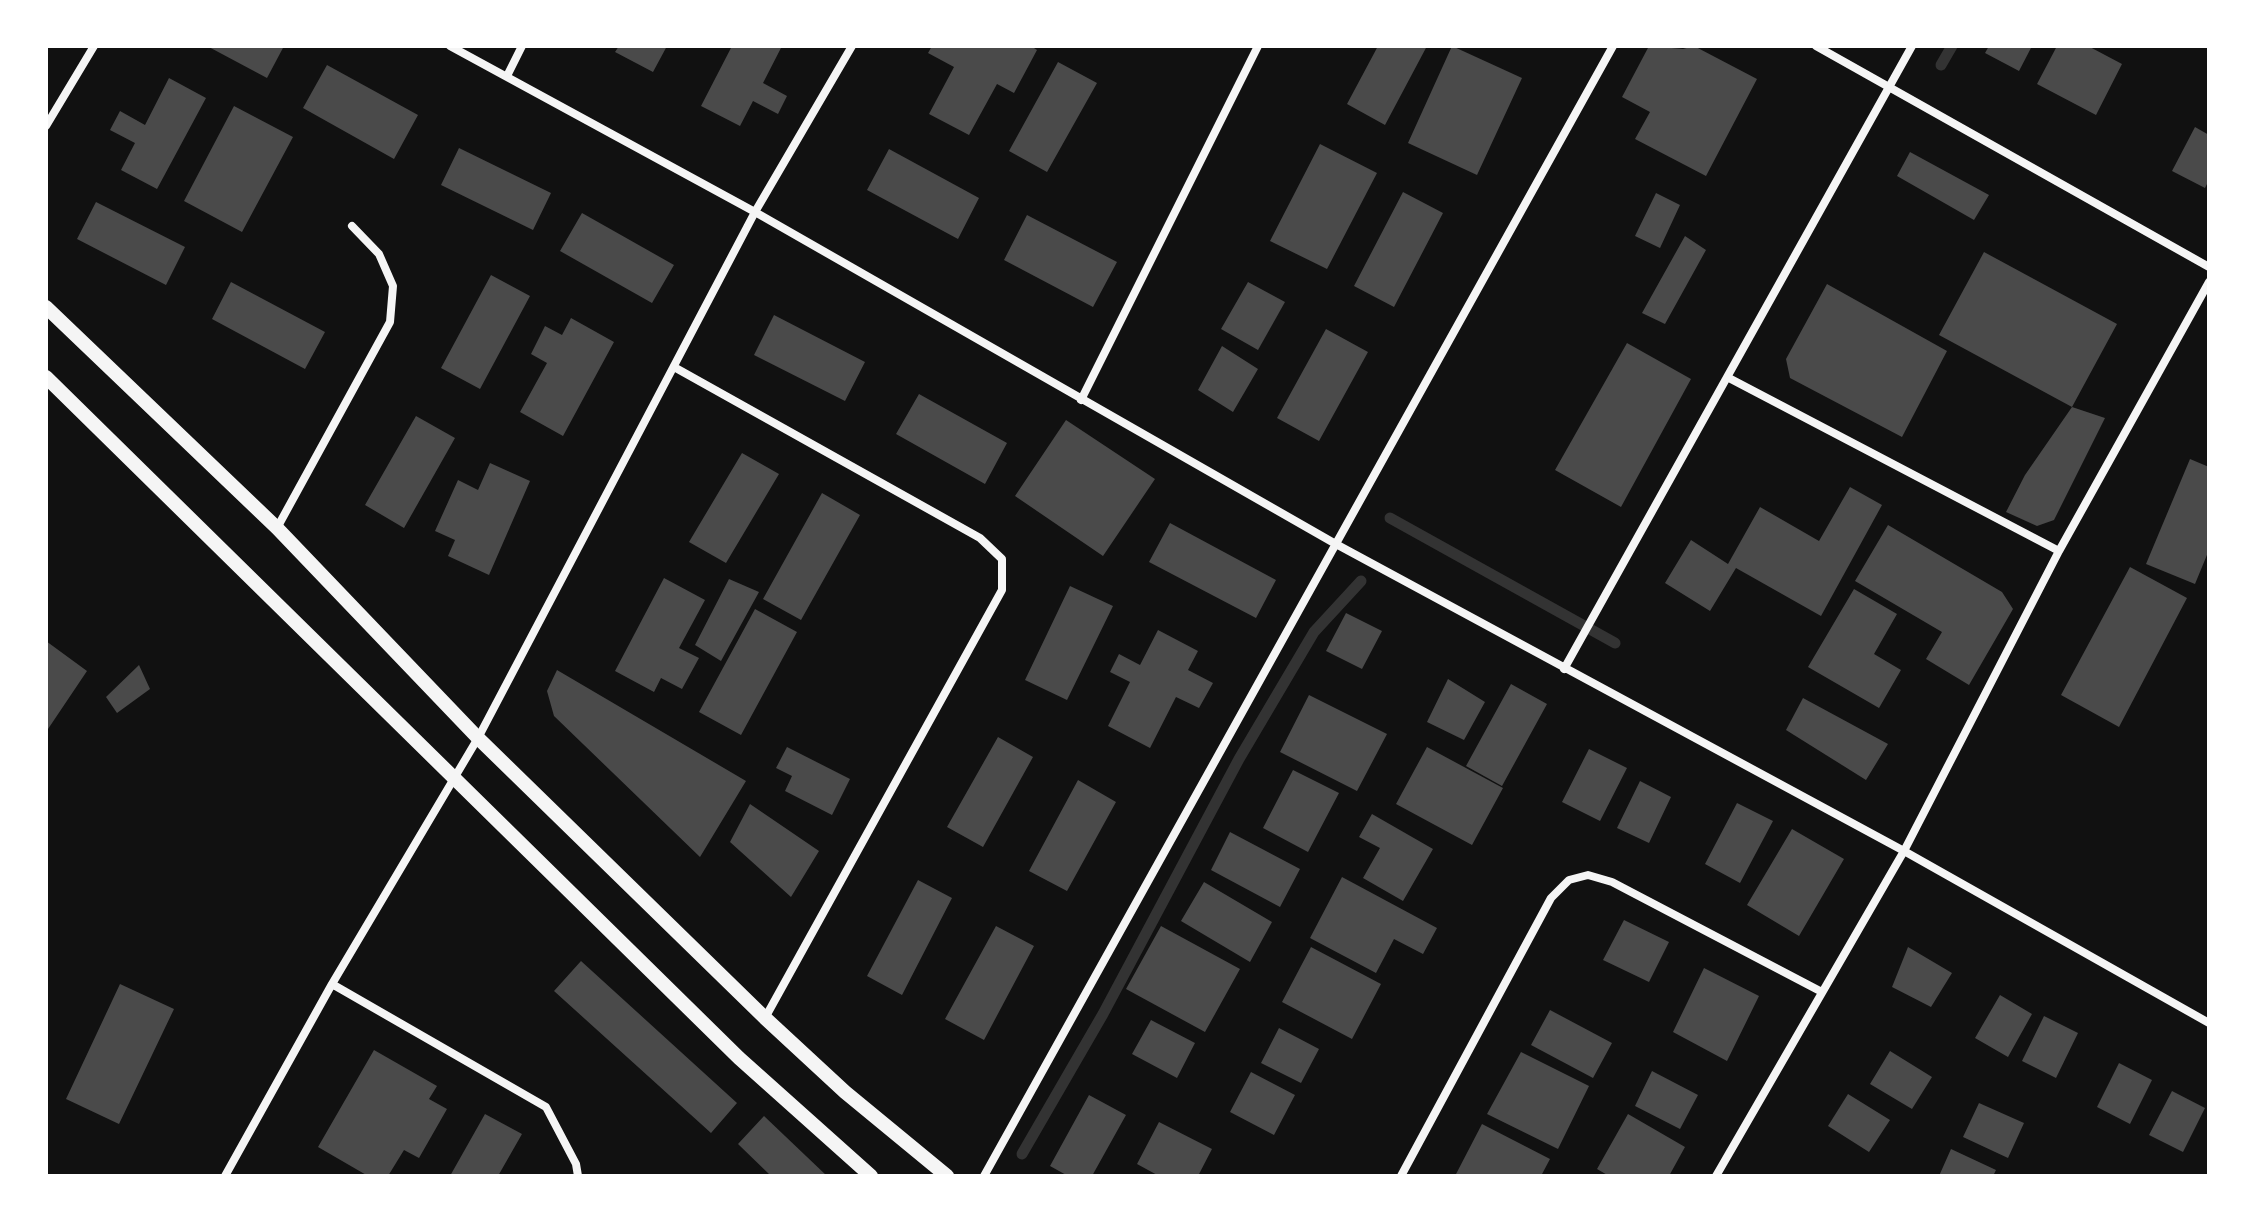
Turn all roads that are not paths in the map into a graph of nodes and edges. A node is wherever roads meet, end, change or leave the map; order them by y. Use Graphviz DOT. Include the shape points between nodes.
graph roads {
  1 [pos="94,46"];
  2 [pos="450,46"];
  3 [pos="522,46"];
  4 [pos="852,46"];
  5 [pos="1258,46"];
  6 [pos="1613,46"];
  7 [pos="1816,46"];
  8 [pos="1912,46"];
  9 [pos="507,76"];
  10 [pos="1888,87"];
  11 [pos="46,126"];
  12 [pos="755,212"];
  13 [pos="352,226"];
  14 [pos="2209,267"];
  15 [pos="2209,282"];
  16 [pos="46,307"];
  17 [pos="674,367"];
  18 [pos="46,377"];
  19 [pos="1727,377"];
  20 [pos="1081,400"];
  21 [pos="277,528"];
  22 [pos="1334,543"];
  23 [pos="2059,551"];
  24 [pos="1564,669"];
  25 [pos="478,738"];
  26 [pos="454,778"];
  27 [pos="1904,851"];
  28 [pos="332,984"];
  29 [pos="1820,991"];
  30 [pos="765,1018"];
  31 [pos="2209,1023"];
  32 [pos="225,1176"];
  33 [pos="578,1176"];
  34 [pos="871,1176"];
  35 [pos="947,1176"];
  36 [pos="984,1176"];
  37 [pos="1401,1176"];
  38 [pos="1716,1176"];
  1 -- 11 [label="street"];
  2 -- 9 [label="street"];
  3 -- 9 [label="street"];
  4 -- 12 [label="street"];
  5 -- 20 [label="street"];
  6 -- 22 [label="street"];
  7 -- 10 [label="street"];
  8 -- 10 [label="street"];
  9 -- 12 [label="street"];
  10 -- 14 [label="street"];
  10 -- 19 [label="street"];
  12 -- 17 [label="street"];
  12 -- 20 [label="street"];
  13 -- 21 [label="street" via="379,254 393,286 390,322"];
  15 -- 23 [label="street"];
  16 -- 21 [label="street"];
  17 -- 25 [label="street"];
  17 -- 30 [label="street" via="980,538 1002,559 1002,590"];
  18 -- 26 [label="street"];
  19 -- 23 [label="street"];
  19 -- 24 [label="street"];
  20 -- 22 [label="street"];
  21 -- 25 [label="street"];
  22 -- 24 [label="street"];
  22 -- 36 [label="street"];
  23 -- 27 [label="street"];
  24 -- 27 [label="street"];
  25 -- 26 [label="street"];
  25 -- 30 [label="street"];
  26 -- 28 [label="street"];
  26 -- 34 [label="street" via="739,1058"];
  27 -- 29 [label="street"];
  27 -- 31 [label="street"];
  28 -- 32 [label="street"];
  28 -- 33 [label="street" via="546,1107"];
  29 -- 37 [label="street" via="1612,882 1588,875 1569,880 1551,898"];
  29 -- 38 [label="street"];
  30 -- 35 [label="street"];
}
